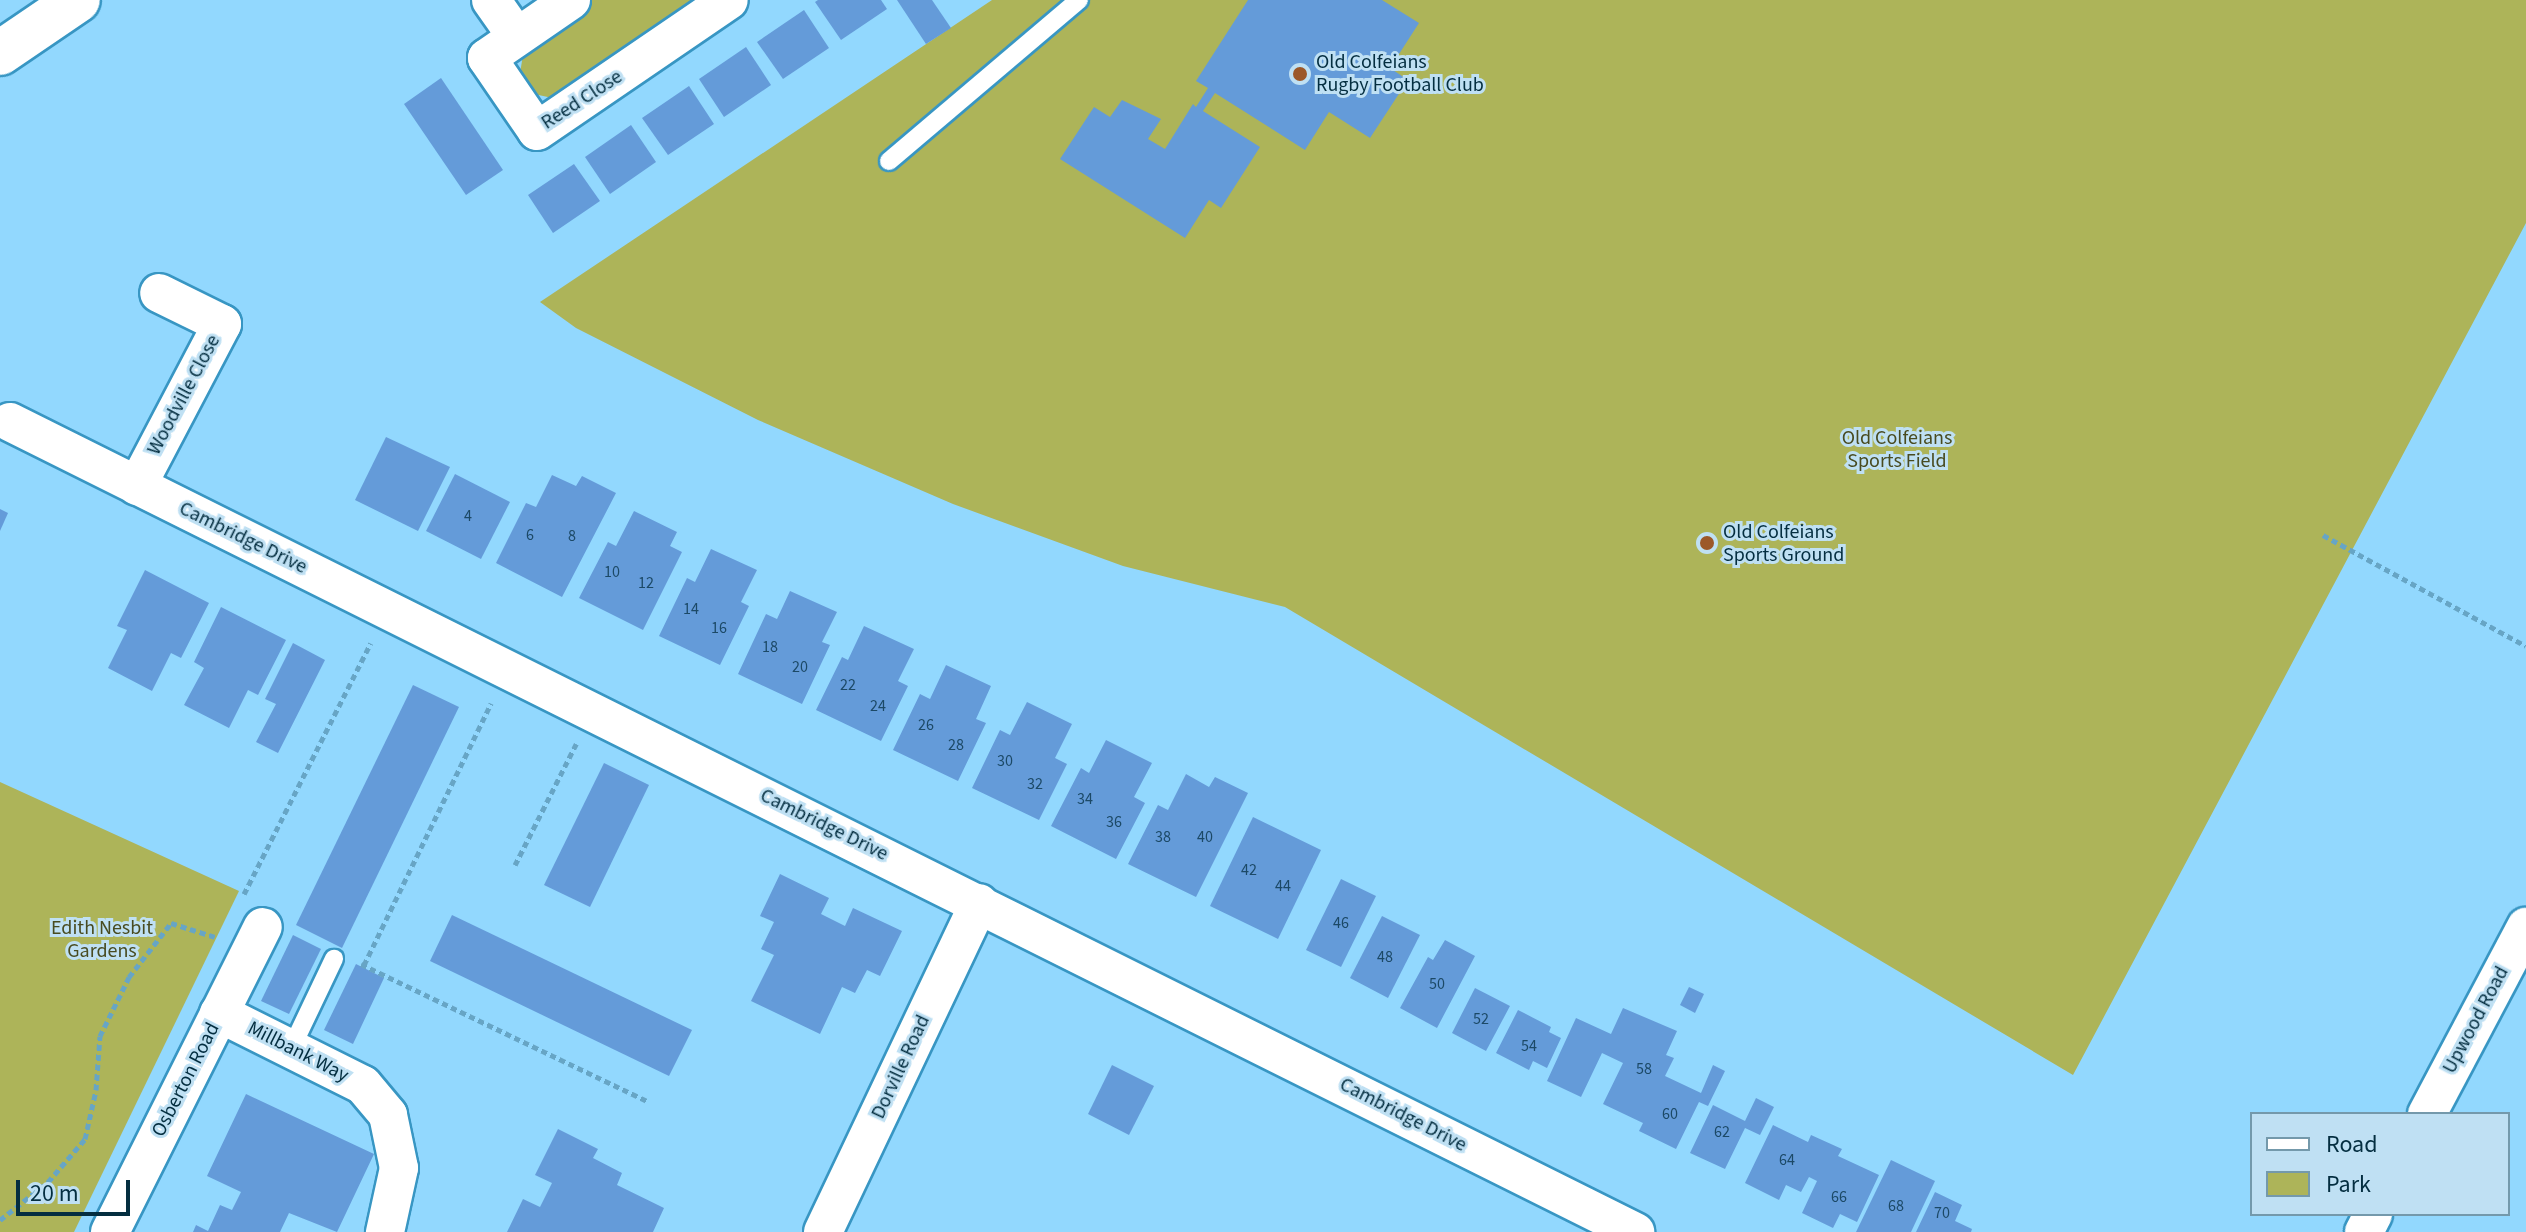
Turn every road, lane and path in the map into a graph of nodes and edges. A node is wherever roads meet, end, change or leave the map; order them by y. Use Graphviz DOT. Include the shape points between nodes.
graph roads {
  1 [pos="78,0"];
  2 [pos="491,0"];
  3 [pos="571,0"];
  4 [pos="729,0"];
  5 [pos="1079,0"];
  6 [pos="517,37"];
  7 [pos="0,53"];
  8 [pos="889,161"];
  9 [pos="159,293"];
  10 [pos="10,422"];
  11 [pos="137,486"];
  12 [pos="2323,535"];
  13 [pos="388,610"];
  14 [pos="2526,646"];
  15 [pos="508,669"];
  16 [pos="592,711"];
  17 [pos="515,865"];
  18 [pos="979,903"];
  19 [pos="2526,927"];
  20 [pos="258,938"];
  21 [pos="342,959"];
  22 [pos="364,965"];
  23 [pos="219,1013"];
  24 [pos="291,1049"];
  25 [pos="649,1102"];
  26 [pos="2428,1112"];
  27 [pos="0,1220"];
  28 [pos="110,1232"];
  29 [pos="385,1232"];
  30 [pos="823,1232"];
  31 [pos="1635,1232"];
  1 -- 7 [label="highway"];
  2 -- 6 [label="street"];
  3 -- 6 [label="street, Reed Close"];
  4 -- 6 [label="street, Reed Close" via="537,131 487,58"];
  5 -- 8 [label="lane"];
  9 -- 11 [label="street, Woodville Close" via="222,324"];
  10 -- 11 [label="street, Cambridge Drive"];
  11 -- 13 [label="street, Cambridge Drive"];
  12 -- 14 [label="path"];
  13 -- 15 [label="street, Cambridge Drive"];
  13 -- 20 [label="path" via="238,905 267,919"];
  15 -- 16 [label="street, Cambridge Drive"];
  15 -- 22 [label="path"];
  16 -- 17 [label="path"];
  16 -- 18 [label="street, Cambridge Drive"];
  18 -- 30 [label="street, Dorville Road"];
  18 -- 31 [label="street, Cambridge Drive"];
  19 -- 26 [label="street, Upwood Road"];
  20 -- 23 [label="street, Osberton Road"];
  20 -- 27 [label="path" via="171,923 129,977 100,1036 85,1139 48,1182"];
  21 -- 22 [label="path"];
  21 -- 24 [label="lane"];
  22 -- 25 [label="path"];
  23 -- 24 [label="street, Millbank Way"];
  23 -- 28 [label="street, Osberton Road"];
  24 -- 29 [label="street, Millbank Way" via="363,1085 388,1115 399,1168"];
}
